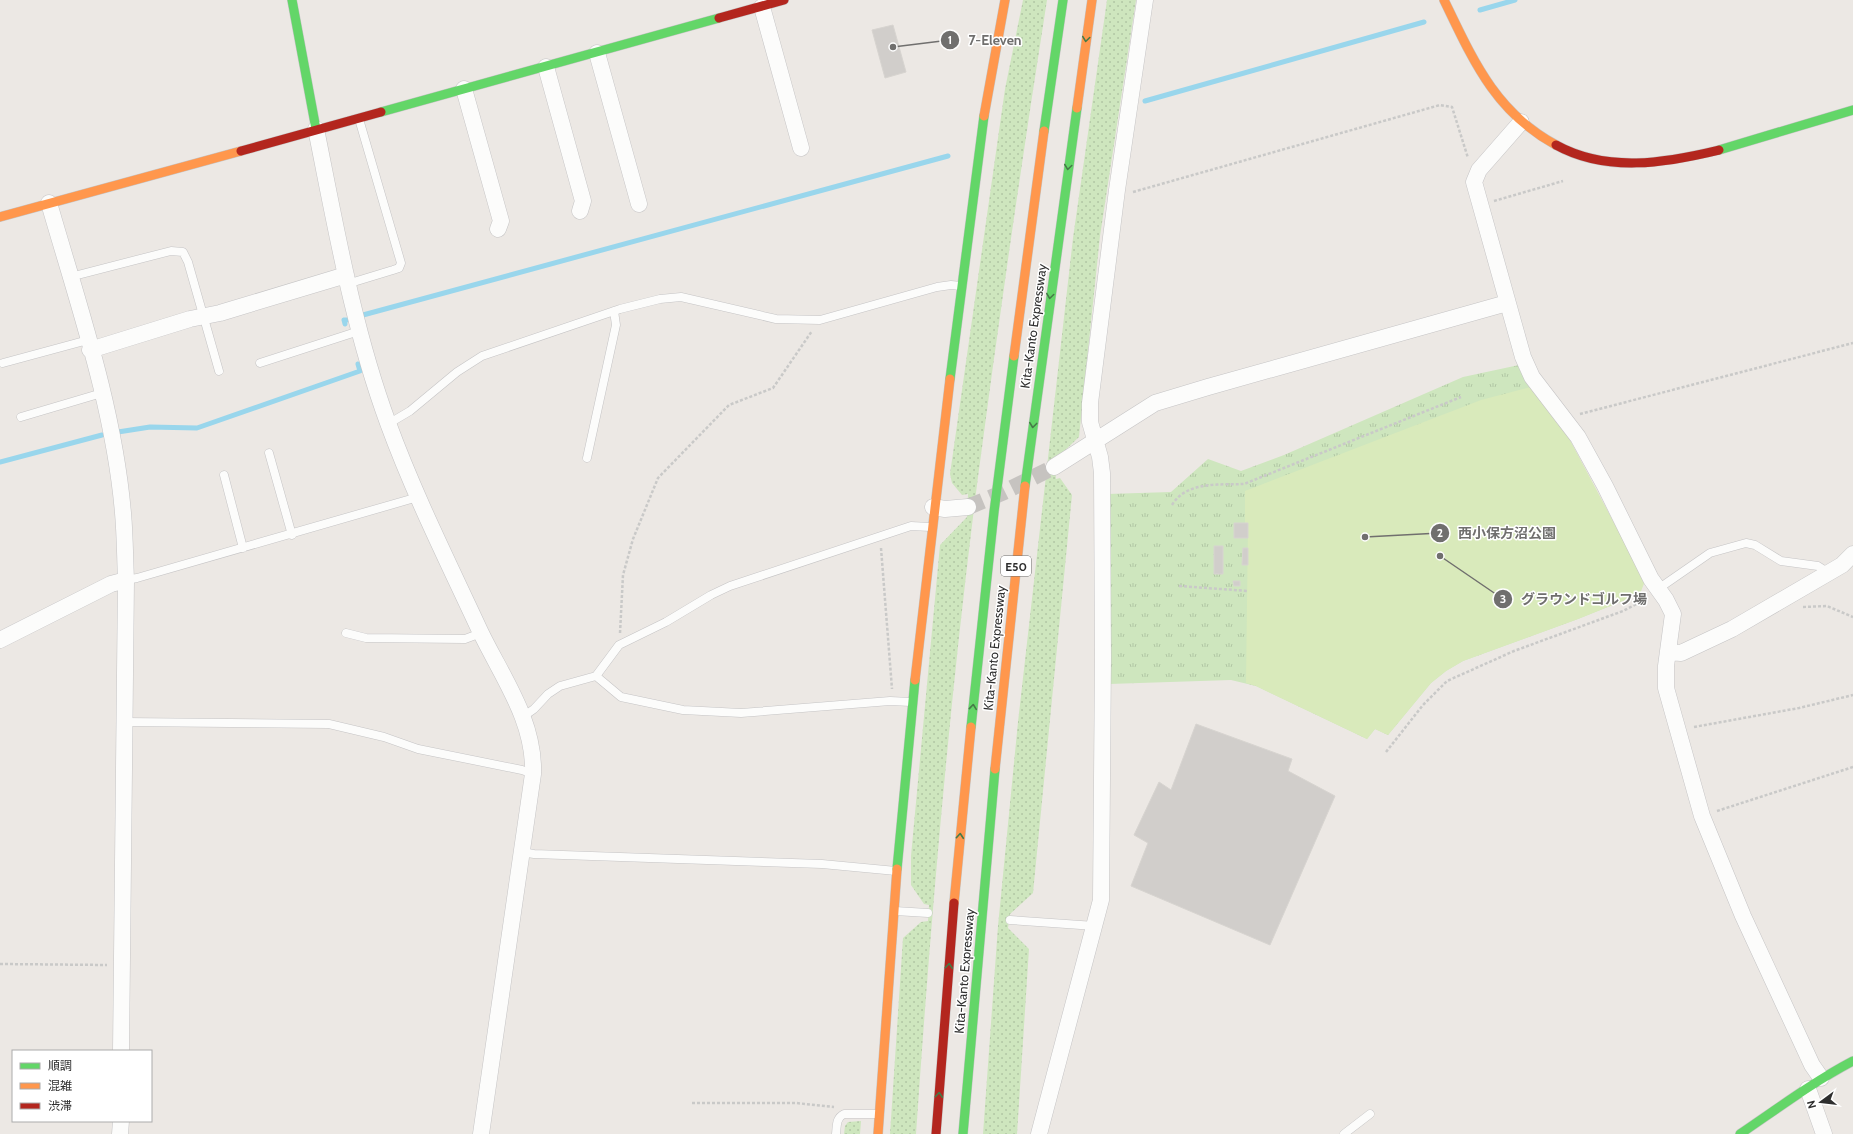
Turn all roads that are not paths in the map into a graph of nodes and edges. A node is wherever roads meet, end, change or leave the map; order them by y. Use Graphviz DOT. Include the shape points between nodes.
graph roads {
  1 [pos="292,0"];
  2 [pos="784,0"];
  3 [pos="1006,0"];
  4 [pos="1063,0"];
  5 [pos="1092,0"];
  6 [pos="1145,0"];
  7 [pos="1444,0"];
  8 [pos="762,7"];
  9 [pos="597,53"];
  10 [pos="546,68"];
  11 [pos="464,89"];
  12 [pos="1853,110"];
  13 [pos="359,118"];
  14 [pos="1521,122"];
  15 [pos="316,129"];
  16 [pos="801,148"];
  17 [pos="49,203"];
  18 [pos="639,204"];
  19 [pos="580,211"];
  20 [pos="0,217"];
  21 [pos="498,229"];
  22 [pos="70,277"];
  23 [pos="346,280"];
  24 [pos="962,286"];
  25 [pos="1507,303"];
  26 [pos="614,310"];
  27 [pos="203,316"];
  28 [pos="359,331"];
  29 [pos="89,345"];
  30 [pos="3,363"];
  31 [pos="260,363"];
  32 [pos="219,371"];
  33 [pos="102,394"];
  34 [pos="21,417"];
  35 [pos="388,424"];
  36 [pos="1094,440"];
  37 [pos="269,453"];
  38 [pos="587,458"];
  39 [pos="1054,467"];
  40 [pos="224,474"];
  41 [pos="418,497"];
  42 [pos="933,507"];
  43 [pos="968,507"];
  44 [pos="931,527"];
  45 [pos="292,535"];
  46 [pos="243,548"];
  47 [pos="1853,554"];
  48 [pos="1829,573"];
  49 [pos="126,580"];
  50 [pos="1658,589"];
  51 [pos="346,633"];
  52 [pos="482,633"];
  53 [pos="0,640"];
  54 [pos="1668,652"];
  55 [pos="596,676"];
  56 [pos="912,702"];
  57 [pos="524,716"];
  58 [pos="124,722"];
  59 [pos="533,774"];
  60 [pos="521,852"];
  61 [pos="896,871"];
  62 [pos="893,910"];
  63 [pos="928,913"];
  64 [pos="1010,920"];
  65 [pos="1095,926"];
  66 [pos="122,1050"];
  67 [pos="1853,1061"];
  68 [pos="1821,1078"];
  69 [pos="1808,1089"];
  70 [pos="879,1114"];
  71 [pos="1370,1114"];
  72 [pos="120,1122"];
  73 [pos="120,1134"];
  74 [pos="481,1134"];
  75 [pos="836,1134"];
  76 [pos="878,1134"];
  77 [pos="936,1134"];
  78 [pos="963,1134"];
  79 [pos="1039,1134"];
  80 [pos="1344,1134"];
  81 [pos="1740,1134"];
  82 [pos="1824,1134"];
  1 -- 15 [label="main road"];
  2 -- 8 [label="main road"];
  3 -- 24 [label="main road" via="984,113"];
  77 -- 4 [label="main road, Kita-Kanto Expressway / E50, one-way" via="959,852 994,512 1014,346"];
  5 -- 78 [label="main road, Kita-Kanto Expressway / E50, one-way" via="1042,348 1023,503 994,772"];
  6 -- 36 [label="street" via="1116,190 1090,403 1090,422"];
  7 -- 14 [label="main road" via="1488,83"];
  8 -- 9 [label="main road"];
  8 -- 16 [label="street"];
  9 -- 10 [label="main road"];
  9 -- 18 [label="street"];
  10 -- 11 [label="main road"];
  10 -- 19 [label="street" via="583,201"];
  11 -- 13 [label="main road"];
  11 -- 21 [label="street" via="501,220"];
  12 -- 14 [label="main road" via="1709,153 1634,164 1592,160 1543,138"];
  13 -- 15 [label="main road"];
  13 -- 23 [label="lane" via="401,263 399,268 393,270"];
  14 -- 25 [label="street" via="1479,170 1474,182"];
  15 -- 17 [label="main road"];
  15 -- 23 [label="street"];
  17 -- 20 [label="main road"];
  17 -- 22 [label="street"];
  22 -- 27 [label="lane" via="177,250 186,256"];
  22 -- 29 [label="street"];
  23 -- 27 [label="street"];
  23 -- 28 [label="street"];
  24 -- 26 [label="lane" via="936,287 820,320 776,319 681,297 660,299"];
  24 -- 42 [label="main road"];
  25 -- 36 [label="street" via="1155,403"];
  25 -- 50 [label="street" via="1522,357 1528,369 1569,423"];
  26 -- 35 [label="lane" via="482,356 456,372 410,412"];
  26 -- 38 [label="lane" via="616,326"];
  27 -- 29 [label="street"];
  27 -- 32 [label="lane"];
  28 -- 31 [label="lane"];
  28 -- 35 [label="street"];
  29 -- 30 [label="lane"];
  29 -- 33 [label="street"];
  33 -- 34 [label="lane"];
  33 -- 49 [label="street" via="123,513"];
  35 -- 41 [label="street"];
  36 -- 39 [label="street"];
  36 -- 65 [label="street" via="1100,456 1102,473 1103,657 1102,884"];
  37 -- 45 [label="lane"];
  40 -- 46 [label="lane"];
  41 -- 45 [label="lane"];
  41 -- 52 [label="street"];
  42 -- 43 [label="street"];
  42 -- 44 [label="main road"];
  44 -- 55 [label="lane" via="911,526 730,586 619,645"];
  44 -- 56 [label="main road"];
  45 -- 46 [label="lane"];
  46 -- 49 [label="lane"];
  47 -- 48 [label="street"];
  48 -- 50 [label="lane" via="1818,566 1781,561 1755,544 1746,543 1710,553"];
  48 -- 54 [label="street" via="1732,629 1681,653"];
  49 -- 53 [label="street" via="111,584"];
  49 -- 58 [label="street"];
  50 -- 54 [label="street" via="1673,614"];
  51 -- 52 [label="lane" via="366,638 465,639"];
  52 -- 57 [label="street"];
  54 -- 68 [label="street" via="1666,688 1702,816 1812,1066"];
  55 -- 56 [label="lane" via="621,697 683,710 741,713 895,701"];
  55 -- 57 [label="lane" via="560,686"];
  56 -- 61 [label="main road"];
  57 -- 59 [label="street" via="532,752"];
  58 -- 59 [label="lane" via="329,724 384,737 418,749"];
  58 -- 66 [label="street"];
  59 -- 60 [label="street"];
  60 -- 61 [label="lane" via="822,864"];
  60 -- 74 [label="street"];
  61 -- 62 [label="main road"];
  62 -- 63 [label="lane"];
  62 -- 70 [label="main road"];
  64 -- 65 [label="lane"];
  65 -- 79 [label="street"];
  67 -- 68 [label="main road"];
  68 -- 69 [label="main road"];
  69 -- 81 [label="main road"];
  69 -- 82 [label="street"];
  70 -- 75 [label="lane" via="844,1114 838,1120"];
  70 -- 76 [label="main road"];
  71 -- 80 [label="lane"];
  72 -- 73 [label="street"];
}
